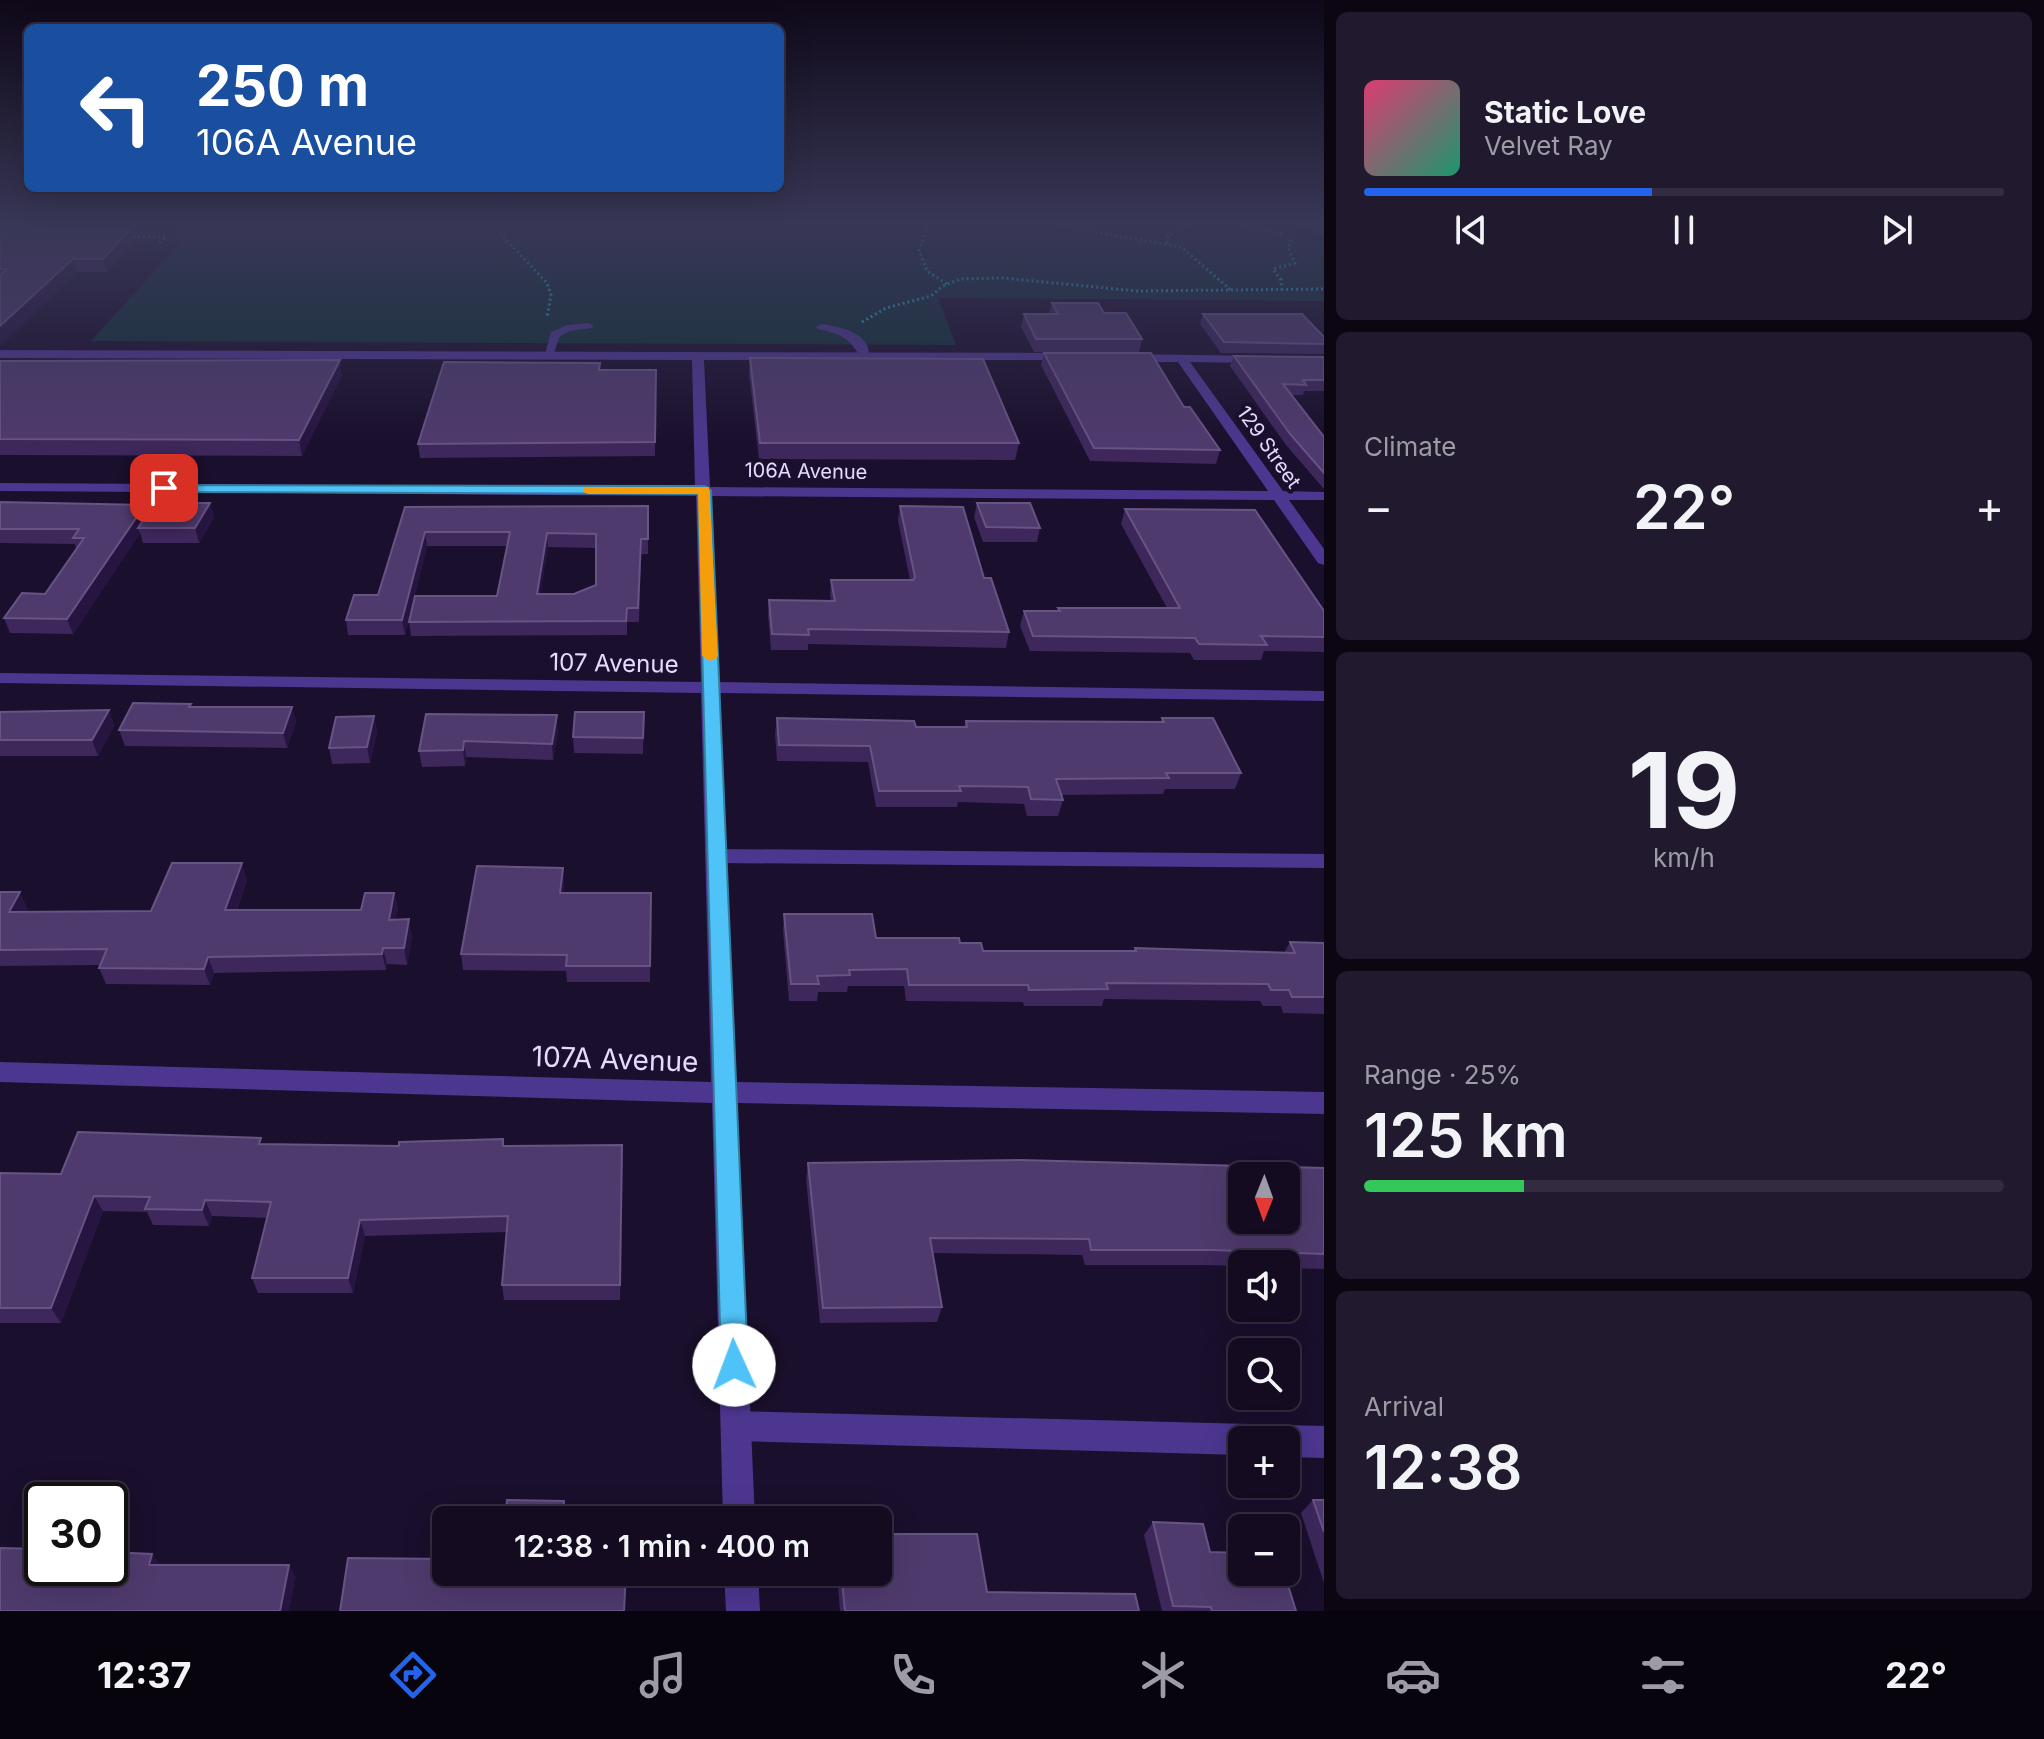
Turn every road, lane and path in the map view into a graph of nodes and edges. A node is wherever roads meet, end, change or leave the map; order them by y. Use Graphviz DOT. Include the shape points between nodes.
graph roads {
  1 [pos="551,296"];
  2 [pos="930,296"];
  3 [pos="545,326"];
  4 [pos="588,326"];
  5 [pos="822,327"];
  6 [pos="854,327"];
  7 [pos="0,354"];
  8 [pos="548,355"];
  9 [pos="698,355"];
  10 [pos="865,356"];
  11 [pos="1080,357"];
  12 [pos="1111,358"];
  13 [pos="1181,358"];
  14 [pos="1276,360"];
  15 [pos="0,487"];
  16 [pos="705,490"];
  17 [pos="1278,495"];
  18 [pos="1324,496"];
  19 [pos="1324,560"];
  20 [pos="0,678"];
  21 [pos="711,688"];
  22 [pos="1324,696"];
  23 [pos="717,856"];
  24 [pos="1324,861"];
  25 [pos="0,1072"];
  26 [pos="725,1093"];
  27 [pos="1324,1103"];
  28 [pos="736,1426"];
  29 [pos="1228,1439"];
  30 [pos="1300,1441"];
  31 [pos="1324,1442"];
  32 [pos="739,1506"];
  33 [pos="742,1586"];
  34 [pos="743,1611"];
  1 -- 3 [label="path"];
  2 -- 6 [label="path" via="886,308"];
  4 -- 8 [label="street" via="555,334"];
  5 -- 10 [label="street" via="847,331 857,338"];
  7 -- 8 [label="street"];
  8 -- 9 [label="street"];
  9 -- 10 [label="street"];
  9 -- 16 [label="street"];
  10 -- 11 [label="street"];
  12 -- 13 [label="street"];
  13 -- 14 [label="street"];
  13 -- 17 [label="street, 129 Street"];
  15 -- 16 [label="street, 106A Avenue"];
  16 -- 17 [label="street, 106A Avenue"];
  16 -- 21 [label="street"];
  17 -- 18 [label="street, 106A Avenue"];
  17 -- 19 [label="street, 129 Street"];
  20 -- 21 [label="street, 107 Avenue"];
  21 -- 22 [label="street, 107 Avenue"];
  21 -- 23 [label="street"];
  23 -- 24 [label="street"];
  23 -- 26 [label="street"];
  25 -- 26 [label="street, 107A Avenue"];
  26 -- 27 [label="street, 107A Avenue"];
  26 -- 28 [label="street"];
  28 -- 29 [label="street"];
  28 -- 32 [label="street"];
  30 -- 31 [label="street"];
  33 -- 34 [label="street"];
}
